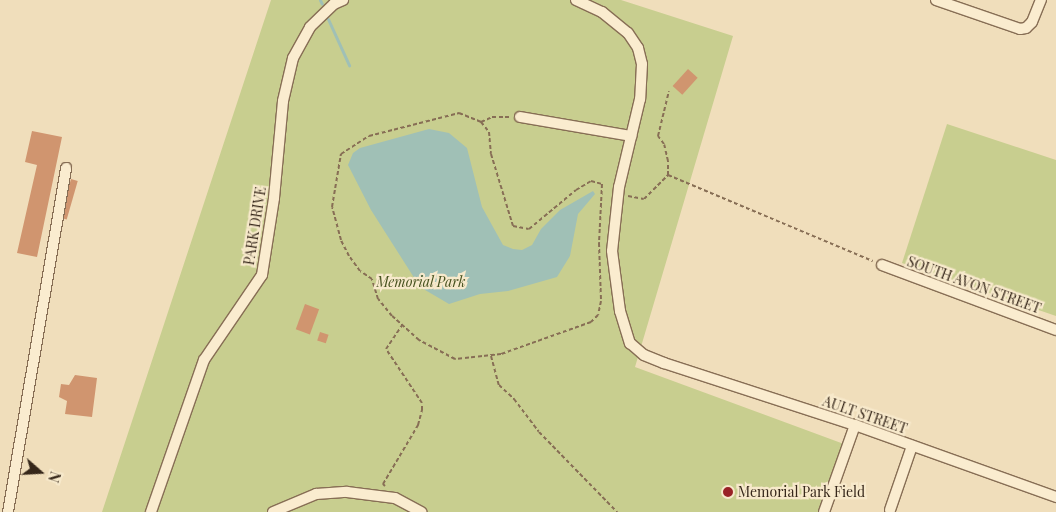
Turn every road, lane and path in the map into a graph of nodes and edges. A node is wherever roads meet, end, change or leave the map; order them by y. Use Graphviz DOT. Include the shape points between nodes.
graph roads {
  1 [pos="344,0"];
  2 [pos="576,0"];
  3 [pos="936,0"];
  4 [pos="1041,0"];
  5 [pos="669,91"];
  6 [pos="520,117"];
  7 [pos="481,122"];
  8 [pos="631,136"];
  9 [pos="66,168"];
  10 [pos="668,175"];
  11 [pos="618,194"];
  12 [pos="882,265"];
  13 [pos="402,325"];
  14 [pos="1056,330"];
  15 [pos="491,356"];
  16 [pos="855,425"];
  17 [pos="912,446"];
  18 [pos="394,498"];
  19 [pos="1056,498"];
  20 [pos="890,511"];
  21 [pos="8,512"];
  22 [pos="152,512"];
  23 [pos="273,512"];
  24 [pos="421,512"];
  25 [pos="616,512"];
  26 [pos="824,512"];
  1 -- 22 [label="street, PARK DRIVE" via="334,4 310,27 292,58 283,101 274,198 262,275 204,360"];
  2 -- 8 [label="street" via="614,20 638,48 642,79"];
  3 -- 4 [label="street" via="1020,29 1032,22"];
  5 -- 10 [label="path" via="658,136 664,144"];
  6 -- 7 [label="path" via="492,117"];
  6 -- 8 [label="street"];
  7 -- 13 [label="path" via="459,113 414,123 369,136 347,149 339,158 332,207 341,240 356,267 372,279 382,306"];
  7 -- 15 [label="path" via="489,132 490,154 513,226 532,227 552,208 591,181 599,181 602,188 599,244 601,301 598,315 591,322 563,334"];
  8 -- 11 [label="street"];
  9 -- 21 [label="street"];
  10 -- 11 [label="path" via="644,199"];
  10 -- 12 [label="path"];
  11 -- 16 [label="street, AULT STREET" via="612,251 620,311 630,343 644,355 664,363"];
  12 -- 14 [label="street, SOUTH AVON STREET"];
  13 -- 15 [label="path" via="435,350 456,359"];
  13 -- 18 [label="path" via="386,349 422,402 418,424 383,484"];
  15 -- 25 [label="path" via="499,385"];
  16 -- 17 [label="street, AULT STREET"];
  16 -- 26 [label="street"];
  17 -- 19 [label="street, AULT STREET"];
  17 -- 20 [label="street"];
  18 -- 23 [label="street" via="347,492 316,494"];
  18 -- 24 [label="street"];
}
